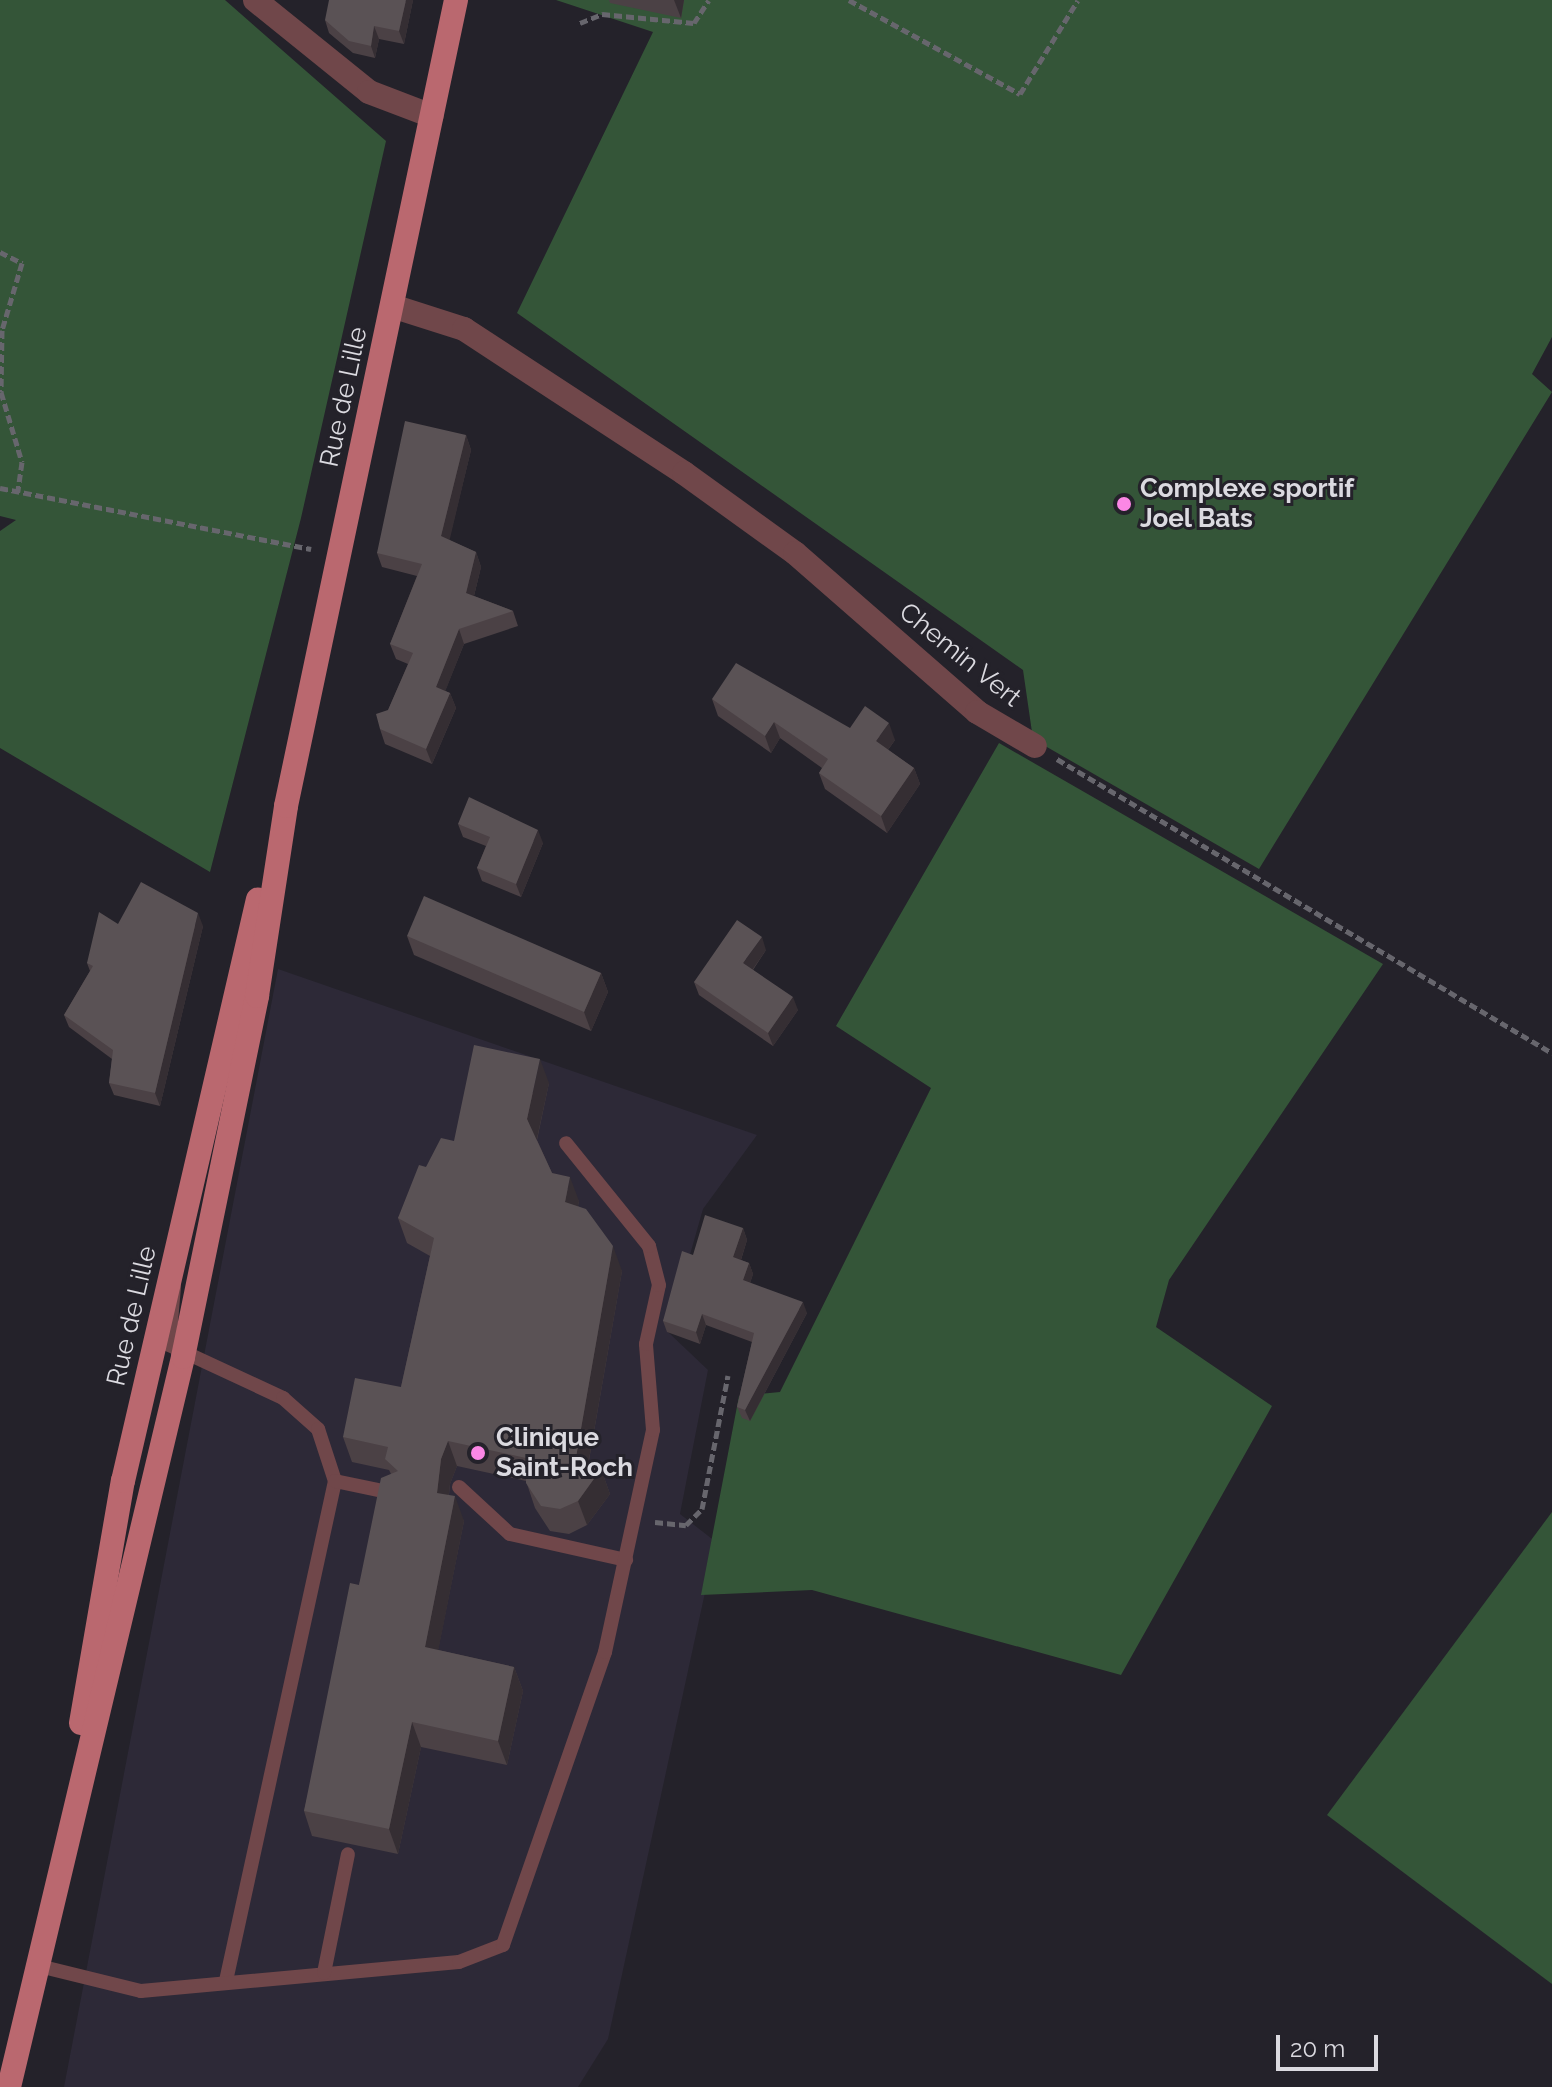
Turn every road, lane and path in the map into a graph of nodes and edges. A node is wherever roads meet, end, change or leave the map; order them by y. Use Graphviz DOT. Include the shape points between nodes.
graph roads {
  1 [pos="255,0"];
  2 [pos="456,0"];
  3 [pos="709,0"];
  4 [pos="849,0"];
  5 [pos="1078,0"];
  6 [pos="580,23"];
  7 [pos="432,116"];
  8 [pos="0,252"];
  9 [pos="392,306"];
  10 [pos="0,488"];
  11 [pos="18,492"];
  12 [pos="339,554"];
  13 [pos="1035,746"];
  14 [pos="286,806"];
  15 [pos="1552,1053"];
  16 [pos="566,1143"];
  17 [pos="172,1265"];
  18 [pos="183,1357"];
  19 [pos="728,1375"];
  20 [pos="335,1481"];
  21 [pos="459,1487"];
  22 [pos="397,1494"];
  23 [pos="634,1518"];
  24 [pos="626,1560"];
  25 [pos="61,1844"];
  26 [pos="348,1854"];
  27 [pos="35,1965"];
  28 [pos="324,1973"];
  29 [pos="226,1981"];
  30 [pos="9,2087"];
  1 -- 7 [label="street" via="369,92"];
  2 -- 7 [label="main road, Rue de Lille"];
  3 -- 6 [label="path" via="694,23 602,14"];
  4 -- 5 [label="path" via="1020,94"];
  7 -- 9 [label="main road, Rue de Lille"];
  8 -- 11 [label="path" via="22,263 2,330 1,392 22,462"];
  9 -- 12 [label="main road, Rue de Lille"];
  9 -- 13 [label="street, Chemin Vert" via="464,329 684,473 795,553 977,712"];
  10 -- 11 [label="path"];
  11 -- 12 [label="path"];
  12 -- 14 [label="main road, Rue de Lille"];
  13 -- 15 [label="path"];
  14 -- 17 [label="main road, Rue de Lille"];
  14 -- 18 [label="main road, Rue de Lille" via="257,996"];
  16 -- 23 [label="lane" via="649,1246 659,1285 646,1344 653,1430"];
  17 -- 18 [label="lane" via="176,1308 169,1345"];
  17 -- 25 [label="main road, Rue de Lille" via="110,1548"];
  18 -- 20 [label="lane" via="283,1398 318,1429"];
  18 -- 25 [label="main road, Rue de Lille"];
  19 -- 23 [label="path" via="702,1509 676,1526"];
  20 -- 22 [label="lane"];
  20 -- 29 [label="lane"];
  21 -- 24 [label="lane" via="510,1534"];
  23 -- 24 [label="lane"];
  24 -- 28 [label="lane" via="605,1652 503,1945 459,1962"];
  25 -- 27 [label="main road, Rue de Lille"];
  26 -- 28 [label="lane"];
  27 -- 29 [label="lane" via="141,1991"];
  27 -- 30 [label="main road, Rue de Lille"];
  28 -- 29 [label="lane"];
}
